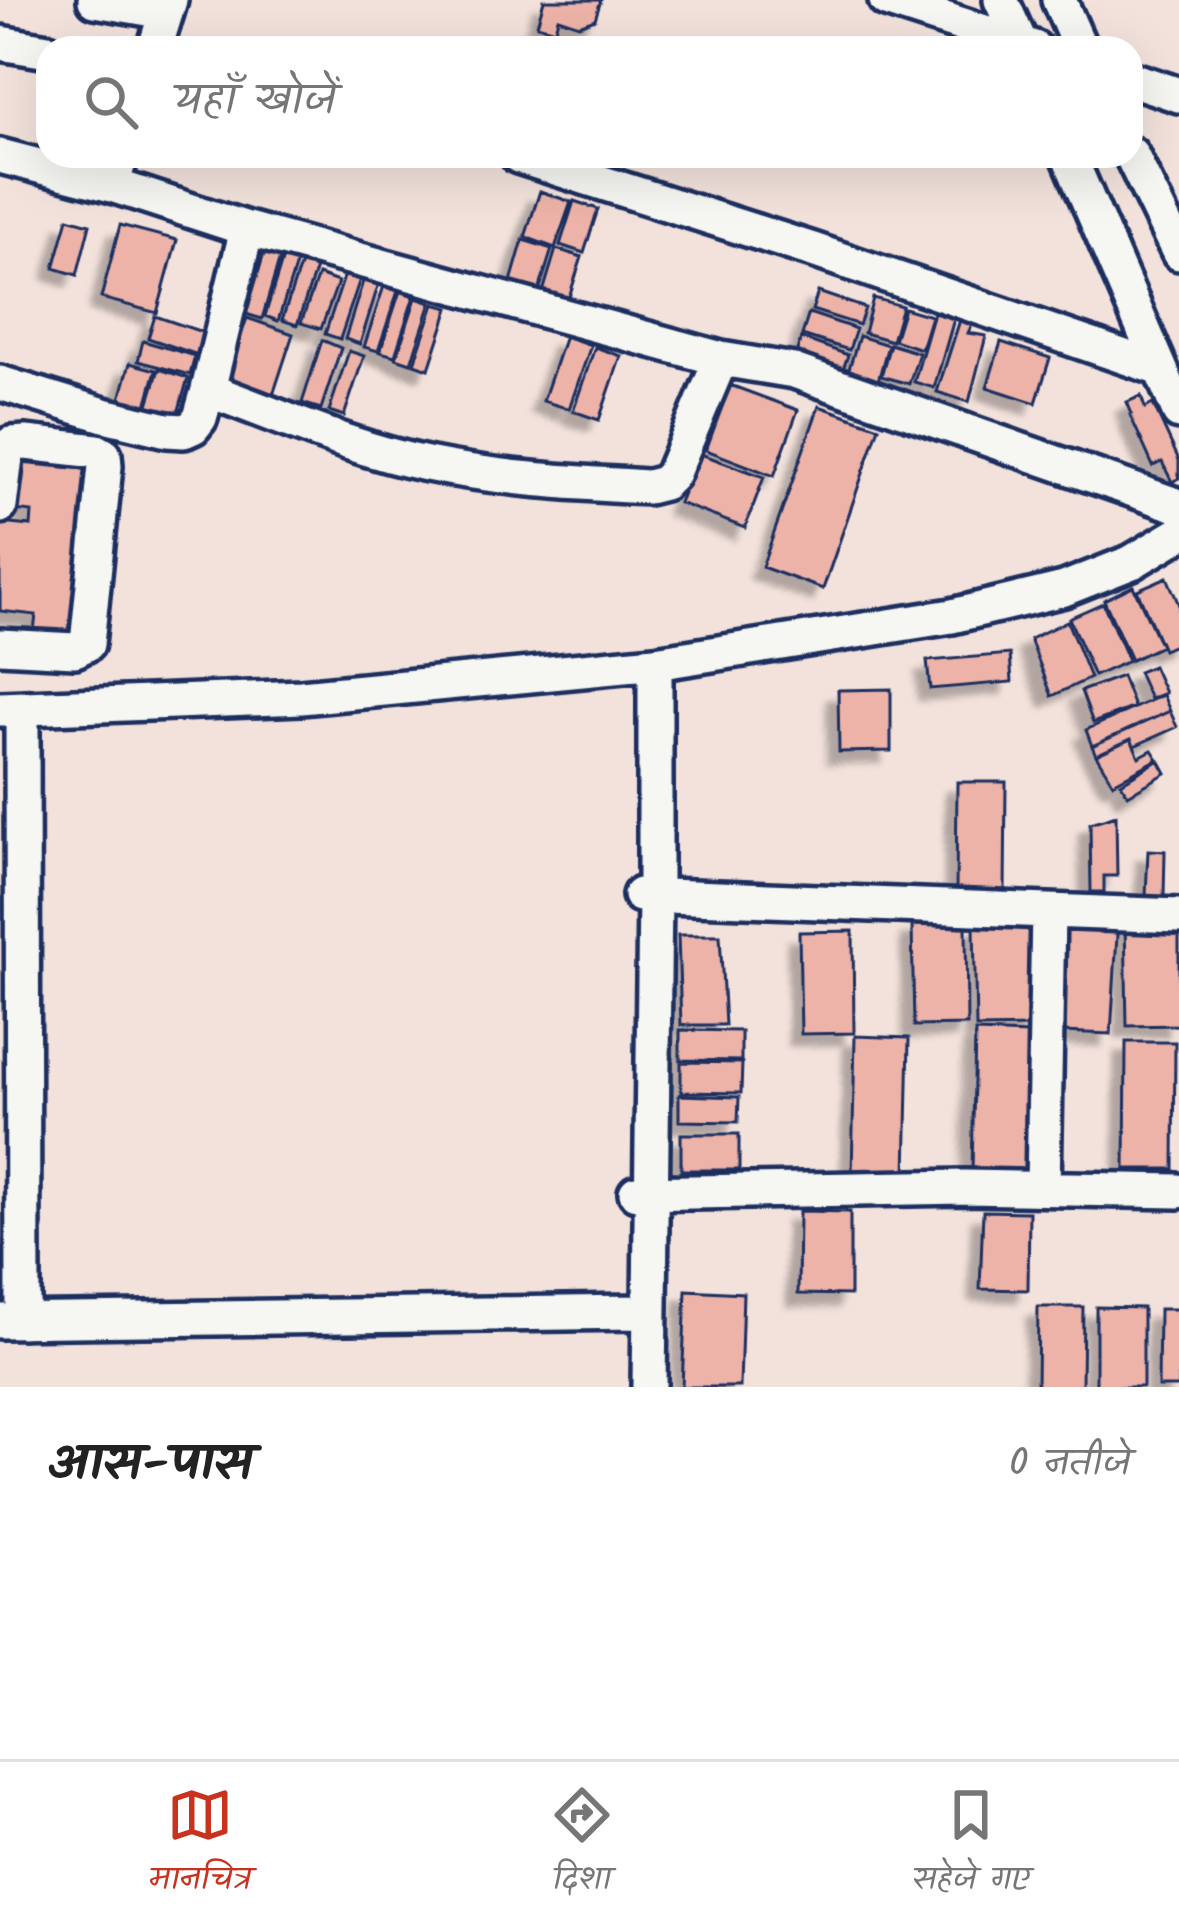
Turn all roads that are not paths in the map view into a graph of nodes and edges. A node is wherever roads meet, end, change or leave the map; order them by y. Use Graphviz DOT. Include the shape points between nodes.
graph roads {
  1 [pos="95,0"];
  2 [pos="886,0"];
  3 [pos="1001,0"];
  4 [pos="1059,0"];
  5 [pos="166,30"];
  6 [pos="993,36"];
  7 [pos="1020,36"];
  8 [pos="1075,36"];
  9 [pos="0,43"];
  10 [pos="36,49"];
  11 [pos="1143,83"];
  12 [pos="1179,95"];
  13 [pos="0,157"];
  14 [pos="36,161"];
  15 [pos="556,168"];
  16 [pos="1074,168"];
  17 [pos="1138,168"];
  18 [pos="116,170"];
  19 [pos="248,229"];
  20 [pos="1179,253"];
  21 [pos="721,359"];
  22 [pos="1160,369"];
  23 [pos="0,383"];
  24 [pos="208,390"];
  25 [pos="37,395"];
  26 [pos="1179,412"];
  27 [pos="26,442"];
  28 [pos="0,506"];
  29 [pos="1179,506"];
  30 [pos="1179,534"];
  31 [pos="0,646"];
  32 [pos="655,663"];
  33 [pos="11,709"];
  34 [pos="647,896"];
  35 [pos="1048,911"];
  36 [pos="1179,916"];
  37 [pos="1043,1188"];
  38 [pos="1179,1191"];
  39 [pos="643,1193"];
  40 [pos="635,1312"];
  41 [pos="12,1321"];
  42 [pos="634,1387"];
  43 [pos="649,1387"];
  1 -- 5 [label="street"];
  2 -- 6 [label="street"];
  3 -- 7 [label="street"];
  4 -- 8 [label="street"];
  9 -- 10 [label="street"];
  11 -- 12 [label="street"];
  13 -- 14 [label="street"];
  15 -- 22 [label="street"];
  16 -- 22 [label="street"];
  17 -- 20 [label="street"];
  18 -- 19 [label="street"];
  19 -- 21 [label="street"];
  19 -- 24 [label="street"];
  21 -- 24 [label="street" via="672,475 649,487 424,464"];
  21 -- 29 [label="street" via="794,371"];
  22 -- 26 [label="street"];
  23 -- 25 [label="street"];
  24 -- 25 [label="street" via="200,418 184,431"];
  25 -- 27 [label="street"];
  27 -- 28 [label="street" via="7,449"];
  27 -- 31 [label="street" via="104,455 89,639 75,650"];
  30 -- 32 [label="street" via="1064,589 952,616"];
  32 -- 33 [label="street" via="301,697"];
  32 -- 34 [label="street"];
  33 -- 41 [label="street"];
  34 -- 35 [label="street"];
  34 -- 39 [label="street"];
  35 -- 36 [label="street"];
  35 -- 37 [label="street"];
  37 -- 38 [label="street"];
  37 -- 39 [label="street"];
  39 -- 40 [label="street"];
  39 -- 43 [label="street"];
  40 -- 41 [label="street"];
  40 -- 42 [label="street"];
}
